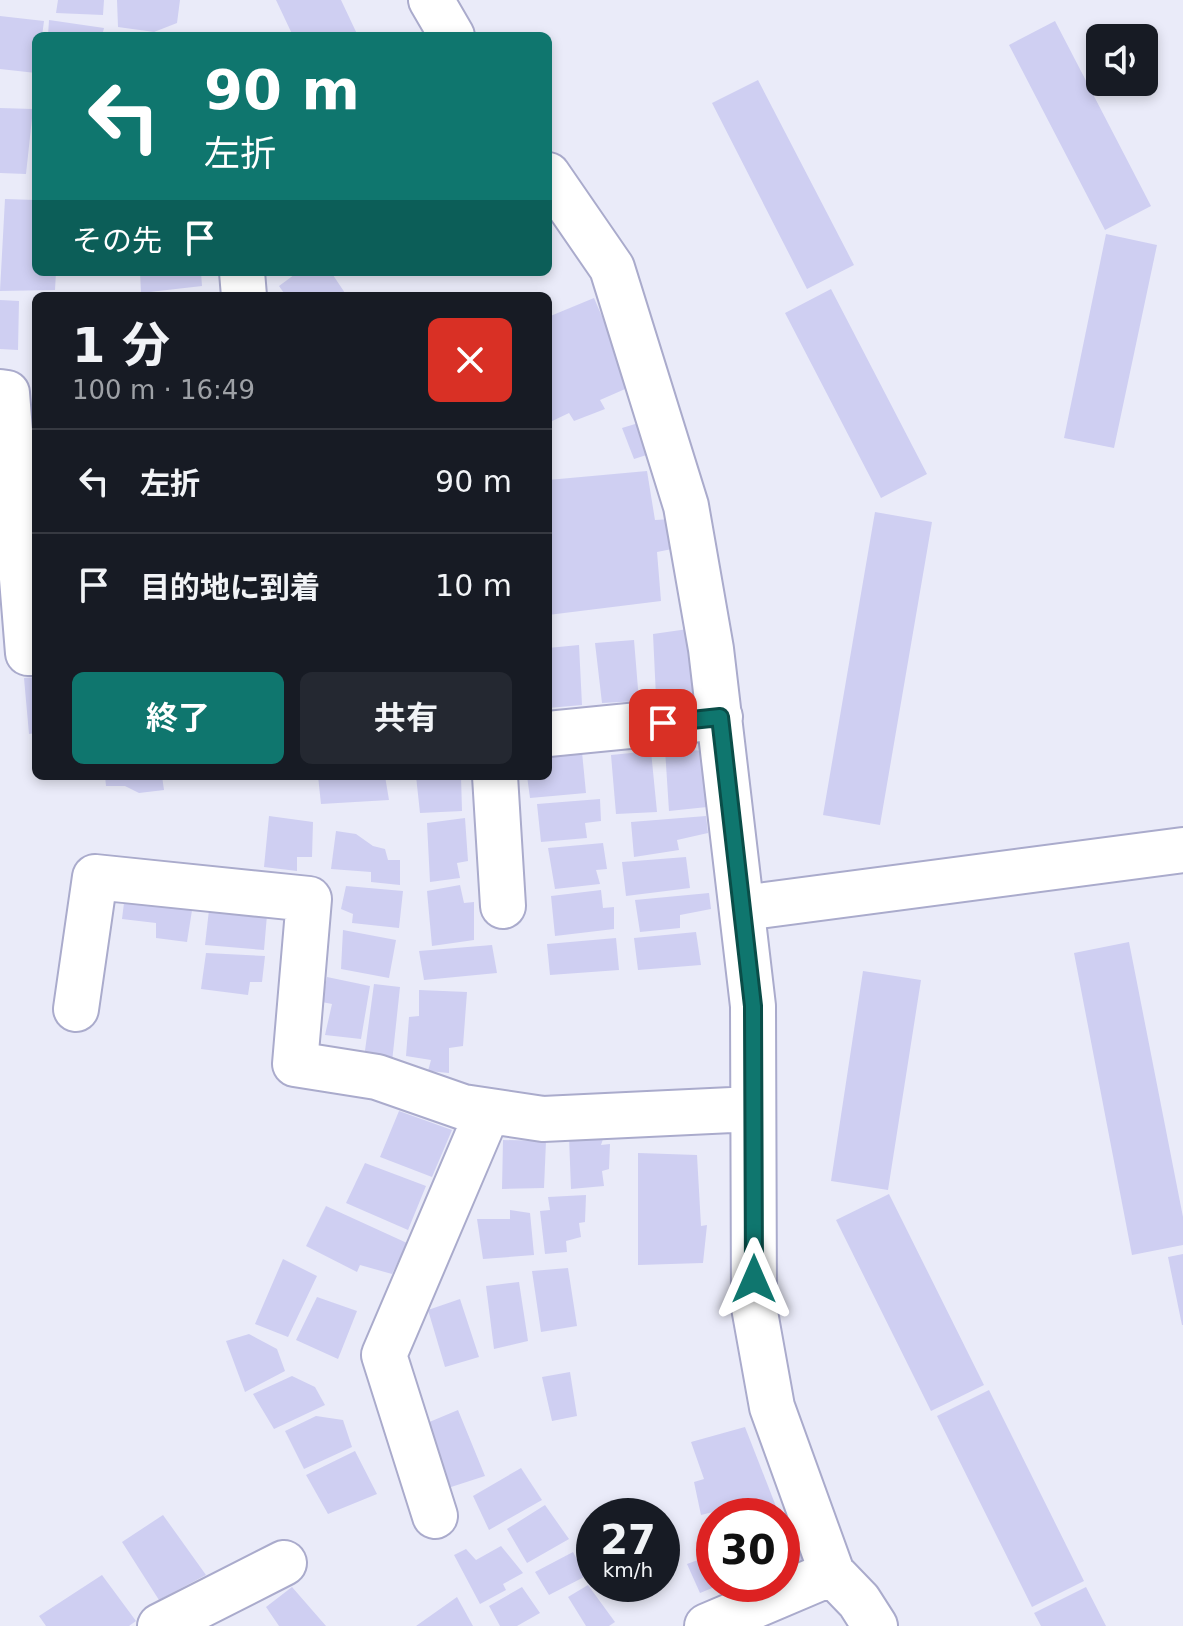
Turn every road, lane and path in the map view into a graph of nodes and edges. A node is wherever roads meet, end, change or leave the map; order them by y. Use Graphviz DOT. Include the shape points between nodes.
graph roads {
  1 [pos="431,0"];
  2 [pos="450,32"];
  3 [pos="552,181"];
  4 [pos="0,392"];
  5 [pos="32,653"];
  6 [pos="720,717"];
  7 [pos="552,734"];
  8 [pos="495,780"];
  9 [pos="1183,850"];
  10 [pos="503,906"];
  11 [pos="743,908"];
  12 [pos="76,1009"];
  13 [pos="753,1109"];
  14 [pos="488,1111"];
  15 [pos="435,1516"];
  16 [pos="284,1563"];
  17 [pos="832,1573"];
  18 [pos="160,1626"];
  19 [pos="707,1626"];
  20 [pos="875,1626"];
  1 -- 2 [label="street"];
  3 -- 6 [label="street" via="617,283 686,506"];
  4 -- 5 [label="street" via="7,393"];
  6 -- 7 [label="street"];
  6 -- 11 [label="street"];
  8 -- 10 [label="street"];
  9 -- 11 [label="street"];
  11 -- 13 [label="street" via="753,1006"];
  12 -- 14 [label="street" via="95,877 309,899 295,1064 377,1077"];
  13 -- 14 [label="street" via="543,1119"];
  13 -- 17 [label="street" via="754,1307 772,1407"];
  14 -- 15 [label="street" via="384,1355"];
  16 -- 18 [label="street"];
  17 -- 19 [label="street"];
  17 -- 20 [label="street"];
}
